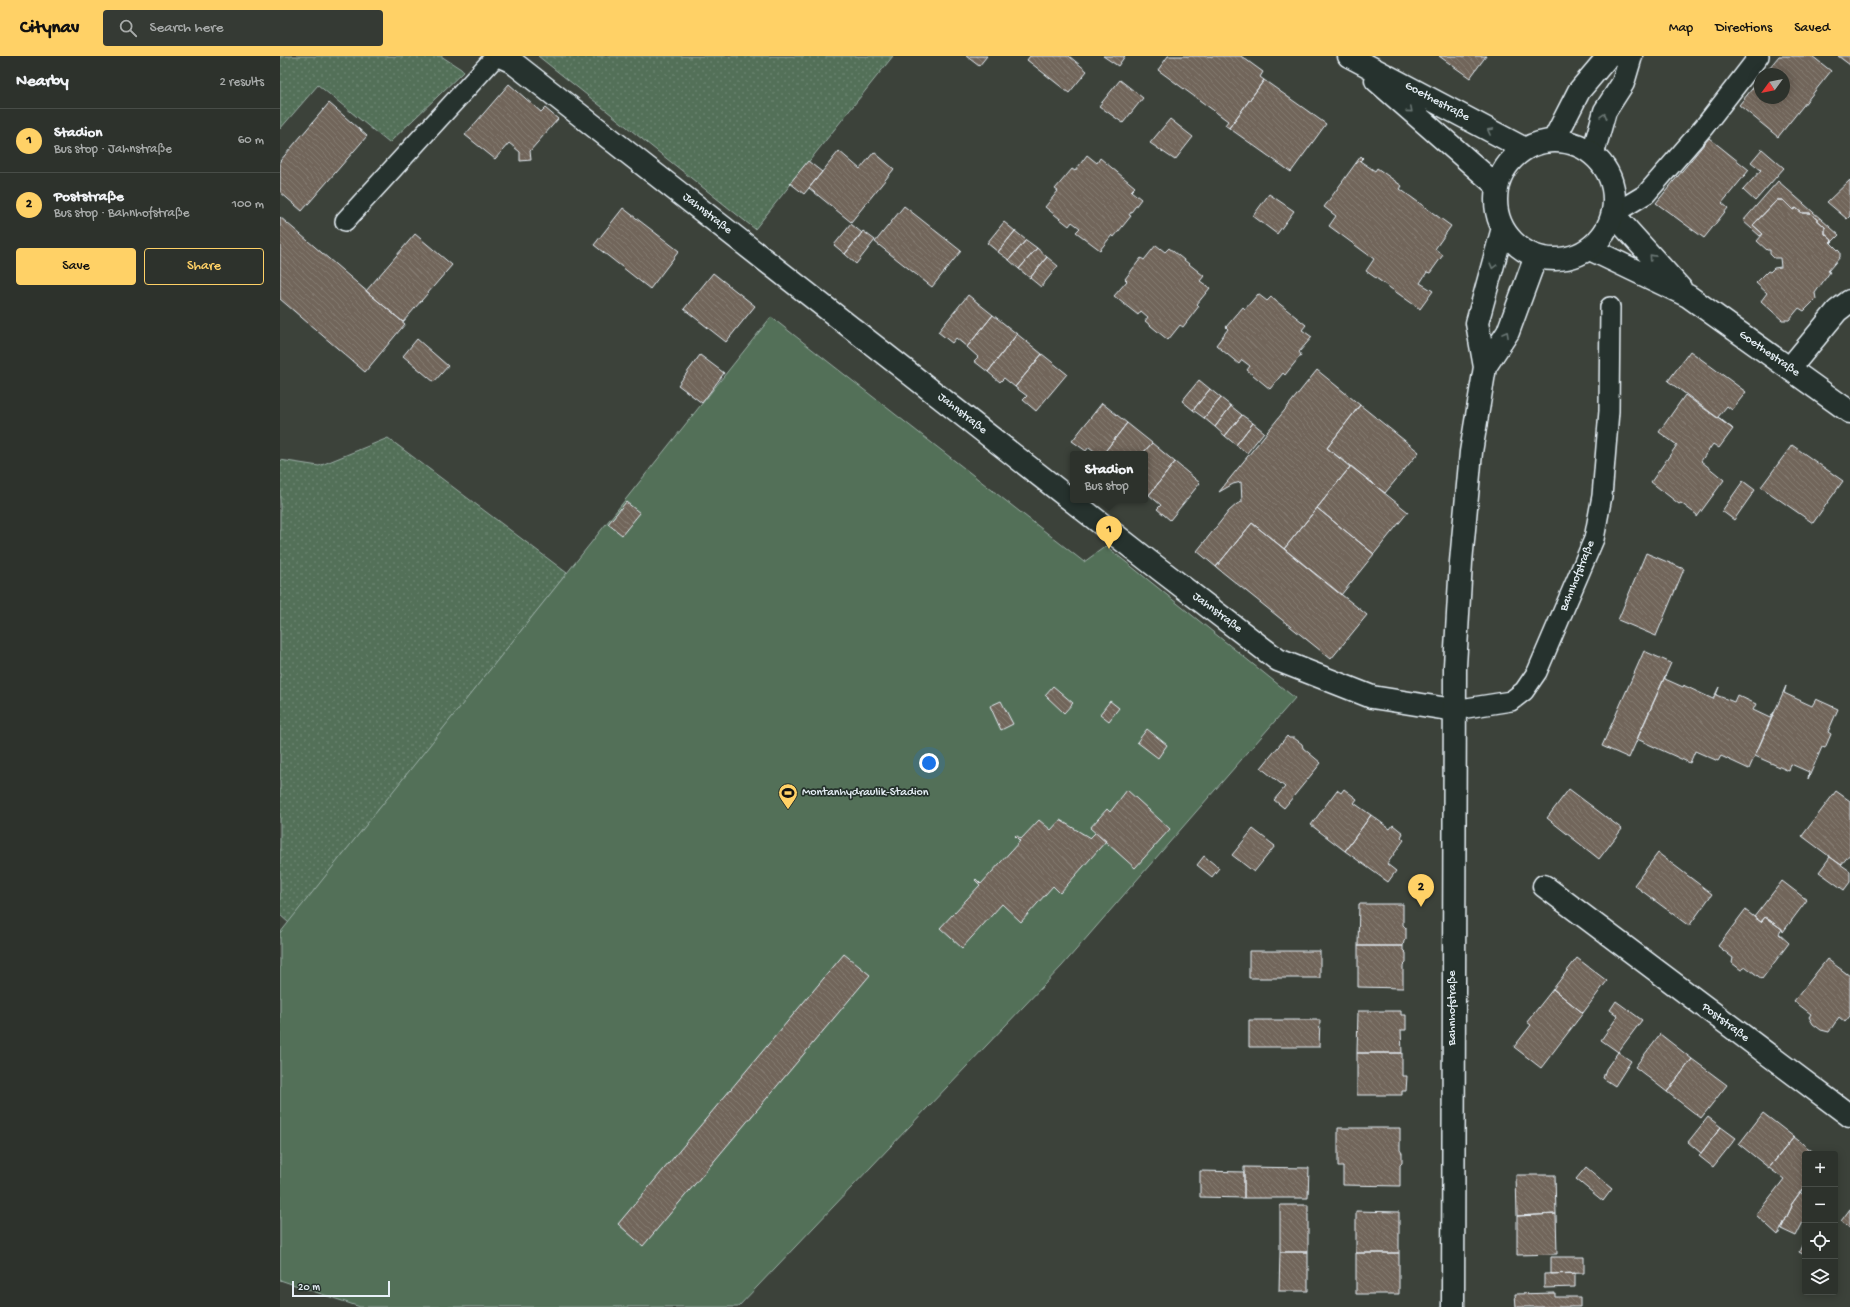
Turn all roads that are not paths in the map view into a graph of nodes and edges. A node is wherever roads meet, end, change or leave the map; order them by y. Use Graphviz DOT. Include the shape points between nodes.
graph roads {
  1 [pos="1348,56"];
  2 [pos="1610,56"];
  3 [pos="1631,56"];
  4 [pos="1759,56"];
  5 [pos="505,57"];
  6 [pos="1554,140"];
  7 [pos="1524,149"];
  8 [pos="1593,153"];
  9 [pos="1497,186"];
  10 [pos="1613,214"];
  11 [pos="345,221"];
  12 [pos="1503,228"];
  13 [pos="1590,249"];
  14 [pos="1536,256"];
  15 [pos="1688,296"];
  16 [pos="1850,301"];
  17 [pos="1610,307"];
  18 [pos="1485,367"];
  19 [pos="1790,368"];
  20 [pos="1850,412"];
  21 [pos="1070,499"];
  22 [pos="1075,503"];
  23 [pos="1454,710"];
  24 [pos="1544,886"];
  25 [pos="1850,1116"];
  26 [pos="1453,1307"];
  7 -- 1 [label="street, Goethestraße, one-way"];
  1 -- 9 [label="street, Goethestraße, one-way"];
  2 -- 6 [label="street" via="1579,91"];
  8 -- 3 [label="street, one-way" via="1605,111 1623,84"];
  4 -- 10 [label="lane" via="1704,127 1646,194"];
  5 -- 11 [label="lane"];
  5 -- 21 [label="street, Jahnstraße"];
  6 -- 7 [label="street" via="1534,143"];
  6 -- 8 [label="street" via="1574,143"];
  7 -- 9 [label="street" via="1516,154 1503,170"];
  8 -- 10 [label="street" via="1608,171 1615,192"];
  9 -- 12 [label="street" via="1495,203"];
  10 -- 13 [label="street" via="1604,235"];
  15 -- 10 [label="street, Goethestraße, one-way"];
  12 -- 14 [label="street" via="1507,236 1520,248"];
  12 -- 18 [label="street, Bahnhofstraße, one-way" via="1477,323"];
  13 -- 14 [label="street" via="1574,257 1555,260"];
  13 -- 15 [label="street, Goethestraße"];
  18 -- 14 [label="street, Bahnhofstraße, one-way" via="1508,332"];
  15 -- 19 [label="street, Goethestraße"];
  16 -- 19 [label="street" via="1837,311"];
  17 -- 23 [label="lane, Bahnhofstraße" via="1609,411 1602,496 1594,539 1537,672 1524,691 1511,701"];
  18 -- 23 [label="street, Bahnhofstraße" via="1471,452 1463,538"];
  19 -- 20 [label="street, Goethestraße"];
  22 -- 23 [label="street, Jahnstraße" via="1278,660 1372,697"];
  23 -- 26 [label="street, Bahnhofstraße"];
  24 -- 25 [label="street, Poststraße"];
}
